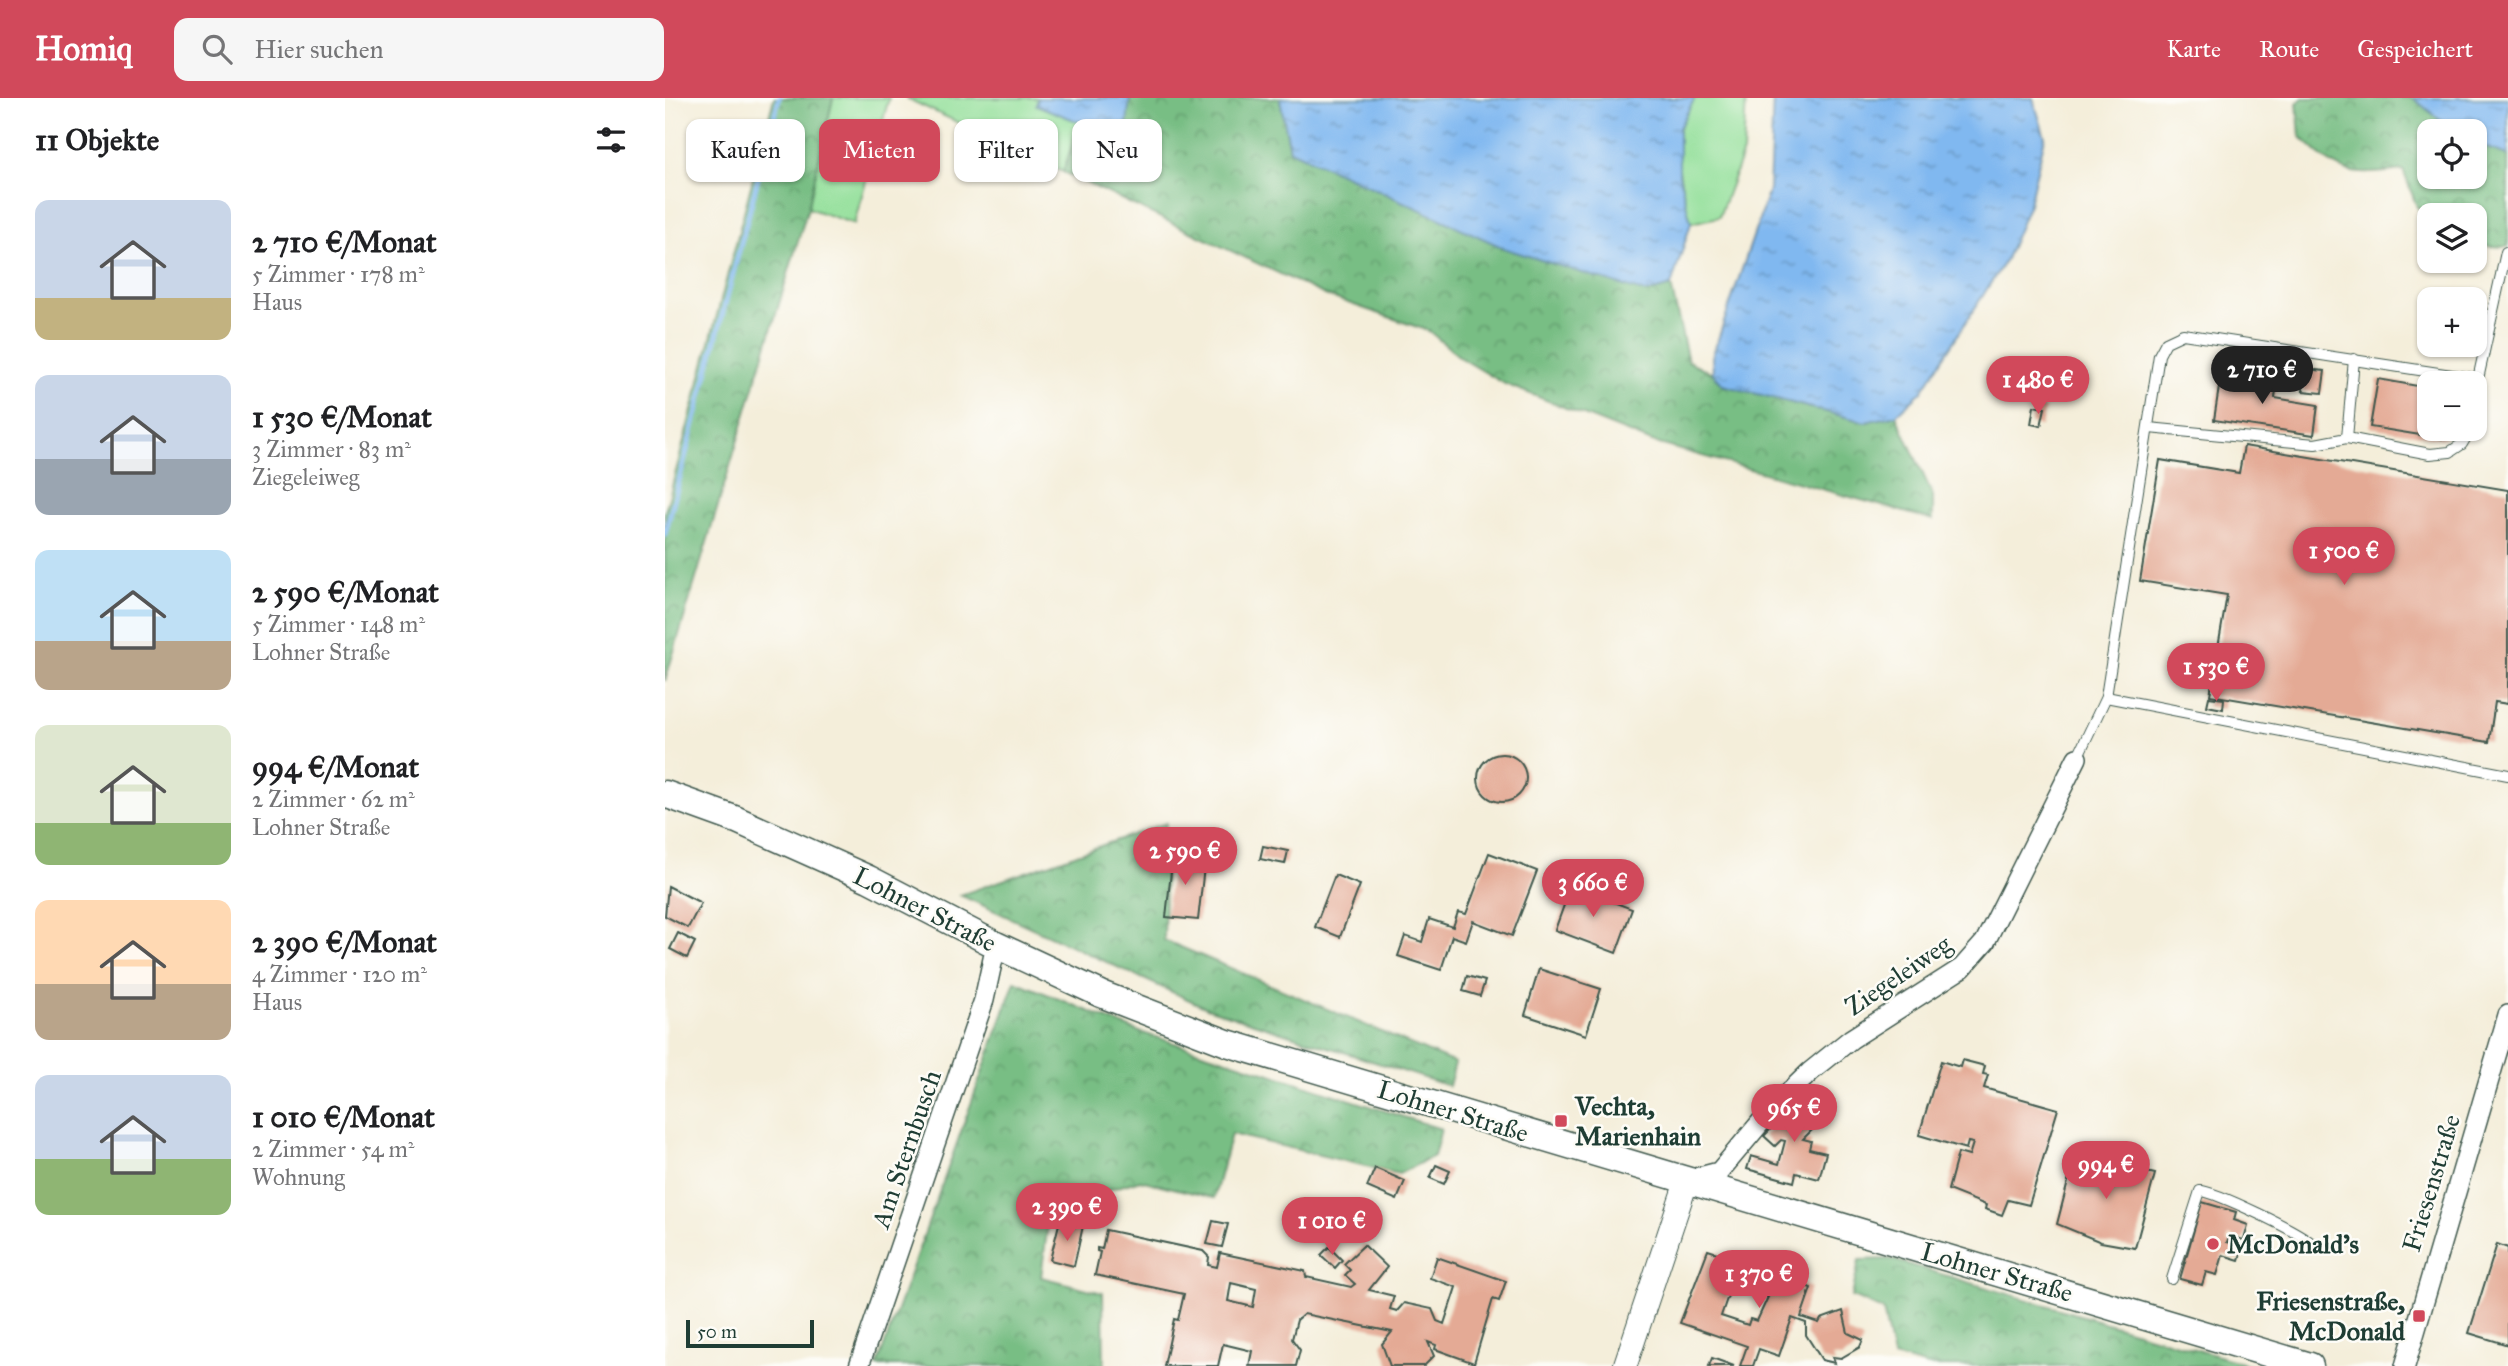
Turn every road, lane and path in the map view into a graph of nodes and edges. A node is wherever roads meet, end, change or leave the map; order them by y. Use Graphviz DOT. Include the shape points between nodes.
graph roads {
  1 [pos="2506,252"];
  2 [pos="2354,359"];
  3 [pos="2428,371"];
  4 [pos="2480,371"];
  5 [pos="2149,428"];
  6 [pos="2347,438"];
  7 [pos="2464,441"];
  8 [pos="2106,697"];
  9 [pos="2077,758"];
  10 [pos="2508,775"];
  11 [pos="665,794"];
  12 [pos="996,945"];
  13 [pos="2508,1016"];
  14 [pos="1687,1180"];
  15 [pos="2312,1244"];
  16 [pos="2172,1279"];
  17 [pos="859,1366"];
  18 [pos="1625,1366"];
  19 [pos="2310,1366"];
  20 [pos="2405,1366"];
  1 -- 4 [label="lane"];
  2 -- 3 [label="lane"];
  2 -- 5 [label="lane" via="2183,334 2166,342 2159,355"];
  2 -- 6 [label="lane"];
  5 -- 6 [label="lane" via="2315,444"];
  5 -- 8 [label="lane"];
  6 -- 7 [label="lane" via="2430,454 2450,452"];
  8 -- 9 [label="lane"];
  8 -- 10 [label="lane"];
  9 -- 14 [label="street, Ziegeleiweg" via="1985,942 1962,968 1810,1072 1719,1172"];
  11 -- 12 [label="main road, Lohner Straße" via="737,820 869,879"];
  12 -- 14 [label="main road, Lohner Straße" via="1101,995 1227,1043"];
  12 -- 17 [label="street, Am Sternbusch" via="984,1000"];
  13 -- 20 [label="street, Friesenstraße"];
  14 -- 18 [label="street"];
  14 -- 19 [label="main road, Lohner Straße"];
  15 -- 16 [label="lane" via="2200,1191"];
}
